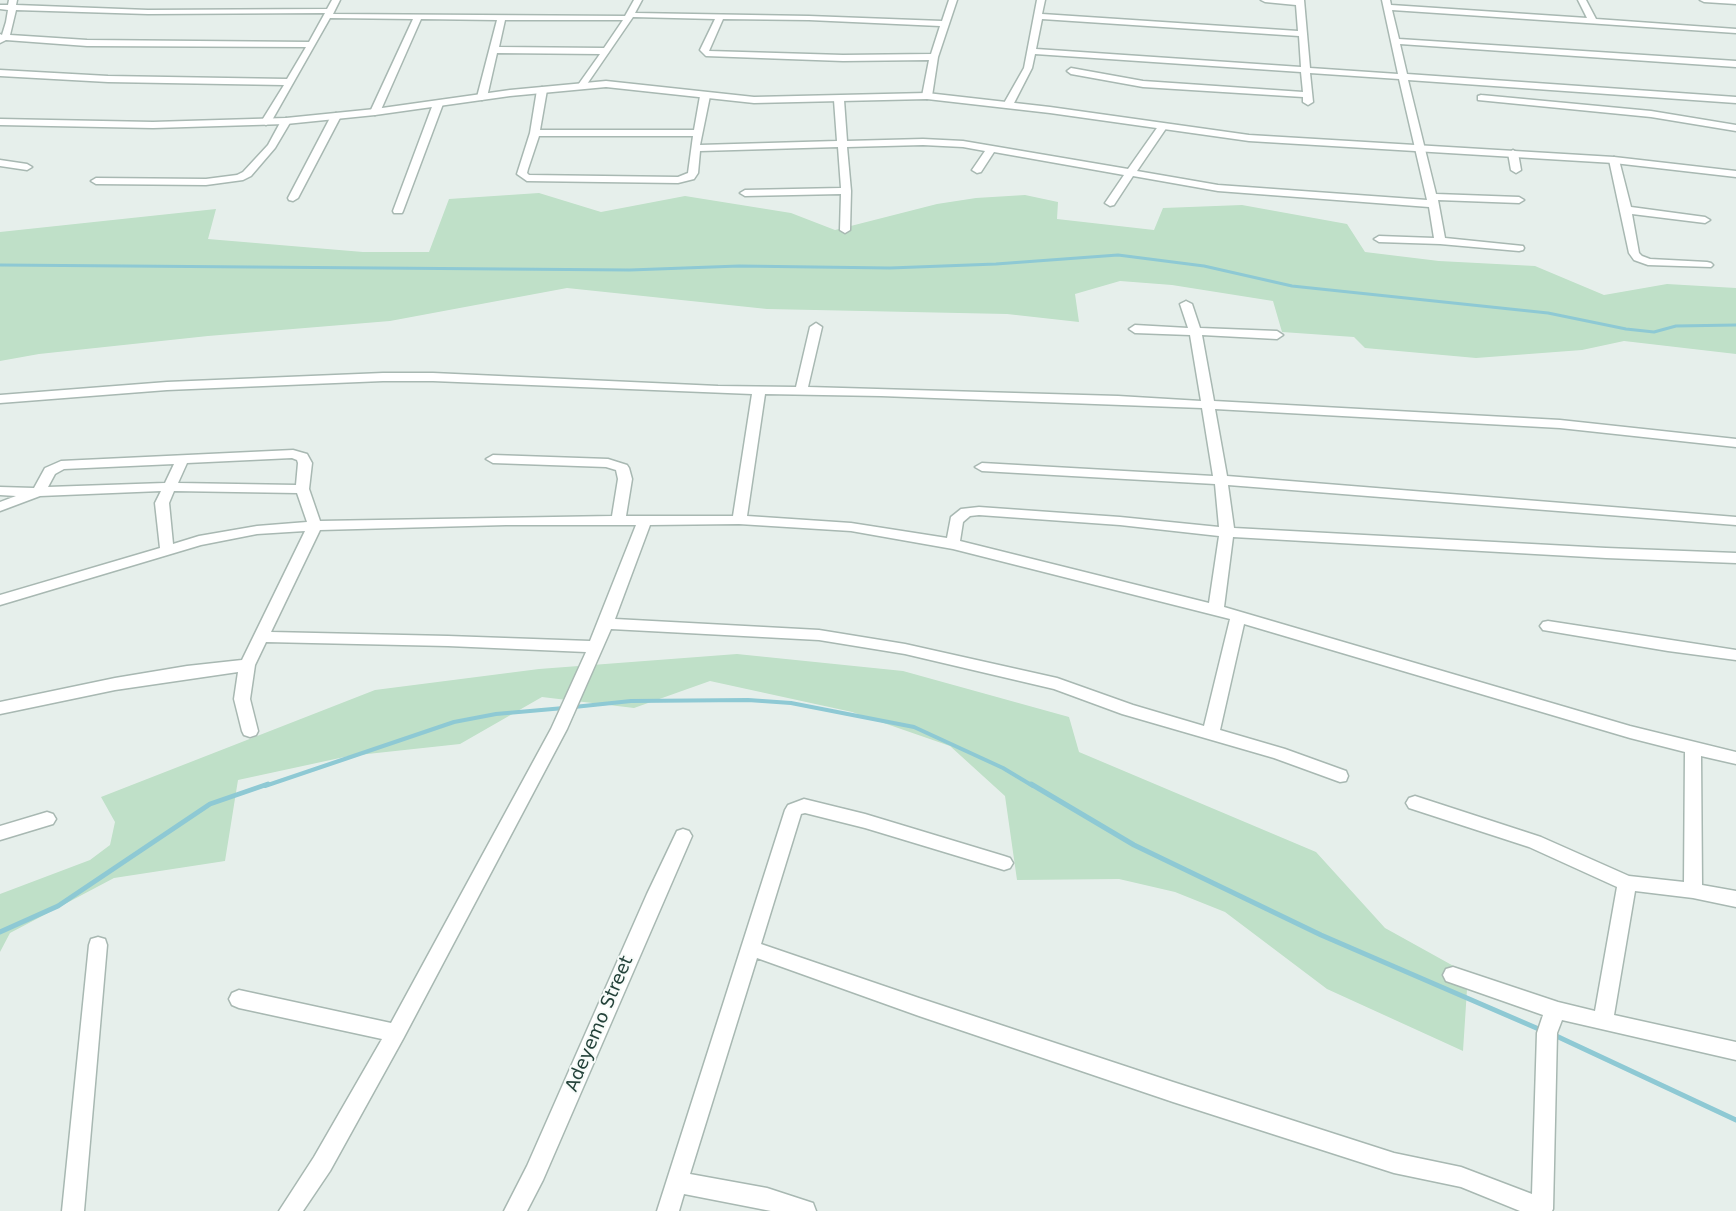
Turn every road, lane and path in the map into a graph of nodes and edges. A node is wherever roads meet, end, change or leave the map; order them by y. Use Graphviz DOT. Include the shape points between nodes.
graph roads {
  1 [pos="336,0"];
  2 [pos="638,0"];
  3 [pos="953,0"];
  4 [pos="1041,0"];
  5 [pos="1265,0"];
  6 [pos="1582,0"];
  7 [pos="1704,0"];
  8 [pos="1300,1"];
  9 [pos="1736,2"];
  10 [pos="12,4"];
  11 [pos="1387,4"];
  12 [pos="0,6"];
  13 [pos="328,14"];
  14 [pos="418,16"];
  15 [pos="629,16"];
  16 [pos="720,16"];
  17 [pos="1038,16"];
  18 [pos="502,17"];
  19 [pos="1592,22"];
  20 [pos="944,24"];
  21 [pos="1736,31"];
  22 [pos="1304,34"];
  23 [pos="2,38"];
  24 [pos="1396,41"];
  25 [pos="312,45"];
  26 [pos="493,50"];
  27 [pos="606,51"];
  28 [pos="1031,51"];
  29 [pos="934,57"];
  30 [pos="1736,64"];
  31 [pos="1304,69"];
  32 [pos="1071,71"];
  33 [pos="0,73"];
  34 [pos="1403,75"];
  35 [pos="290,82"];
  36 [pos="582,85"];
  37 [pos="542,90"];
  38 [pos="705,96"];
  39 [pos="927,96"];
  40 [pos="482,97"];
  41 [pos="1481,98"];
  42 [pos="839,100"];
  43 [pos="1736,100"];
  44 [pos="438,104"];
  45 [pos="1008,105"];
  46 [pos="375,112"];
  47 [pos="336,116"];
  48 [pos="286,121"];
  49 [pos="0,122"];
  50 [pos="266,122"];
  51 [pos="1162,127"];
  52 [pos="1736,128"];
  53 [pos="535,133"];
  54 [pos="697,133"];
  55 [pos="844,144"];
  56 [pos="1419,147"];
  57 [pos="695,148"];
  58 [pos="992,148"];
  59 [pos="1513,153"];
  60 [pos="1614,160"];
  61 [pos="0,163"];
  62 [pos="27,168"];
  63 [pos="977,170"];
  64 [pos="1516,170"];
  65 [pos="1130,172"];
  66 [pos="1736,174"];
  67 [pos="96,181"];
  68 [pos="846,191"];
  69 [pos="744,193"];
  70 [pos="293,198"];
  71 [pos="1519,200"];
  72 [pos="1433,201"];
  73 [pos="1110,204"];
  74 [pos="1626,210"];
  75 [pos="398,211"];
  76 [pos="1704,220"];
  77 [pos="845,230"];
  78 [pos="1379,239"];
  79 [pos="1440,240"];
  80 [pos="1519,248"];
  81 [pos="1707,265"];
  82 [pos="1186,304"];
  83 [pos="816,327"];
  84 [pos="1135,329"];
  85 [pos="1195,331"];
  86 [pos="1277,335"];
  87 [pos="759,390"];
  88 [pos="801,391"];
  89 [pos="0,399"];
  90 [pos="1207,405"];
  91 [pos="1736,443"];
  92 [pos="493,459"];
  93 [pos="182,460"];
  94 [pos="982,467"];
  95 [pos="1221,480"];
  96 [pos="168,487"];
  97 [pos="302,489"];
  98 [pos="0,491"];
  99 [pos="38,492"];
  100 [pos="0,507"];
  101 [pos="739,520"];
  102 [pos="1736,521"];
  103 [pos="618,522"];
  104 [pos="644,522"];
  105 [pos="315,526"];
  106 [pos="1227,532"];
  107 [pos="953,544"];
  108 [pos="167,551"];
  109 [pos="1736,558"];
  110 [pos="0,600"];
  111 [pos="1216,610"];
  112 [pos="1238,618"];
  113 [pos="606,624"];
  114 [pos="1548,626"];
  115 [pos="262,637"];
  116 [pos="595,647"];
  117 [pos="1736,655"];
  118 [pos="247,665"];
  119 [pos="0,708"];
  120 [pos="250,732"];
  121 [pos="1211,732"];
  122 [pos="1694,748"];
  123 [pos="1736,758"];
  124 [pos="1340,776"];
  125 [pos="1416,803"];
  126 [pos="47,819"];
  127 [pos="0,833"];
  128 [pos="683,836"];
  129 [pos="1004,863"];
  130 [pos="1626,883"];
  131 [pos="1693,891"];
  132 [pos="1736,900"];
  133 [pos="98,945"];
  134 [pos="751,948"];
  135 [pos="1453,975"];
  136 [pos="239,999"];
  137 [pos="1553,1020"];
  138 [pos="1603,1021"];
  139 [pos="396,1033"];
  140 [pos="1736,1051"];
  141 [pos="677,1182"];
  142 [pos="1543,1210"];
  143 [pos="73,1211"];
  144 [pos="290,1211"];
  145 [pos="515,1211"];
  146 [pos="668,1211"];
  147 [pos="805,1211"];
  1 -- 13 [label="street"];
  2 -- 15 [label="street"];
  3 -- 20 [label="street"];
  4 -- 17 [label="street"];
  5 -- 8 [label="street"];
  6 -- 19 [label="street"];
  7 -- 9 [label="street"];
  8 -- 22 [label="street"];
  10 -- 12 [label="street"];
  10 -- 13 [label="street" via="148,12"];
  10 -- 23 [label="street" via="10,22"];
  11 -- 19 [label="street"];
  11 -- 24 [label="street"];
  13 -- 14 [label="street"];
  13 -- 25 [label="street"];
  14 -- 18 [label="street"];
  14 -- 46 [label="street"];
  15 -- 16 [label="street"];
  15 -- 18 [label="street"];
  15 -- 27 [label="street"];
  16 -- 20 [label="street"];
  16 -- 29 [label="street" via="704,50 706,52 843,58"];
  17 -- 22 [label="street"];
  17 -- 28 [label="street"];
  18 -- 26 [label="street"];
  19 -- 21 [label="street"];
  20 -- 29 [label="street"];
  22 -- 31 [label="street"];
  23 -- 25 [label="street" via="134,44"];
  24 -- 30 [label="street"];
  24 -- 34 [label="street"];
  25 -- 35 [label="street"];
  26 -- 27 [label="street"];
  26 -- 40 [label="street"];
  27 -- 36 [label="street"];
  28 -- 31 [label="street"];
  28 -- 45 [label="street" via="1028,68"];
  29 -- 39 [label="street"];
  31 -- 32 [label="street" via="1308,98 1151,84"];
  31 -- 34 [label="street"];
  33 -- 35 [label="street" via="108,79"];
  34 -- 43 [label="street"];
  34 -- 56 [label="street"];
  35 -- 50 [label="street"];
  36 -- 37 [label="street"];
  36 -- 38 [label="street" via="640,86"];
  37 -- 40 [label="street"];
  37 -- 53 [label="street"];
  38 -- 42 [label="street" via="754,100"];
  38 -- 54 [label="street"];
  39 -- 42 [label="street"];
  39 -- 45 [label="street"];
  40 -- 44 [label="street"];
  41 -- 52 [label="street" via="1651,114"];
  42 -- 55 [label="street"];
  44 -- 46 [label="street"];
  44 -- 75 [label="street"];
  45 -- 51 [label="street"];
  46 -- 47 [label="street"];
  47 -- 48 [label="street"];
  47 -- 70 [label="street"];
  48 -- 50 [label="street"];
  48 -- 67 [label="street" via="272,146 247,174 238,178 206,182"];
  49 -- 50 [label="street" via="153,125"];
  51 -- 56 [label="street" via="1249,138"];
  51 -- 65 [label="street"];
  53 -- 54 [label="street"];
  53 -- 57 [label="street" via="522,174 527,178 678,180 690,177 693,172"];
  54 -- 57 [label="street"];
  55 -- 57 [label="street"];
  55 -- 58 [label="street" via="923,142"];
  55 -- 68 [label="street"];
  56 -- 59 [label="street"];
  56 -- 72 [label="street"];
  58 -- 63 [label="street"];
  58 -- 65 [label="street"];
  59 -- 60 [label="street"];
  59 -- 64 [label="street"];
  60 -- 66 [label="street"];
  60 -- 74 [label="street"];
  61 -- 62 [label="street"];
  65 -- 72 [label="street" via="1250,191"];
  65 -- 73 [label="street"];
  68 -- 69 [label="street"];
  68 -- 77 [label="street"];
  71 -- 72 [label="street"];
  72 -- 79 [label="street"];
  74 -- 76 [label="street"];
  74 -- 81 [label="street" via="1634,253 1638,258 1658,263"];
  78 -- 79 [label="street"];
  79 -- 80 [label="street"];
  82 -- 85 [label="street"];
  83 -- 88 [label="street"];
  84 -- 85 [label="street"];
  85 -- 86 [label="street"];
  85 -- 90 [label="street"];
  87 -- 88 [label="street"];
  87 -- 89 [label="street" via="384,377 168,386"];
  87 -- 101 [label="street"];
  88 -- 90 [label="street" via="1052,396"];
  90 -- 91 [label="street" via="1560,424"];
  90 -- 95 [label="street"];
  92 -- 103 [label="street" via="608,463 622,468 625,479"];
  93 -- 96 [label="street"];
  93 -- 97 [label="street" via="293,454 305,462"];
  93 -- 99 [label="street" via="61,465 50,471"];
  94 -- 95 [label="street"];
  95 -- 102 [label="street"];
  95 -- 106 [label="street"];
  96 -- 97 [label="street"];
  96 -- 99 [label="street"];
  96 -- 108 [label="street" via="162,510"];
  97 -- 105 [label="street"];
  98 -- 99 [label="street"];
  99 -- 100 [label="street"];
  101 -- 104 [label="street"];
  101 -- 107 [label="street" via="851,527"];
  103 -- 104 [label="street"];
  103 -- 105 [label="street"];
  104 -- 113 [label="street"];
  105 -- 108 [label="street" via="225,535"];
  105 -- 115 [label="street"];
  106 -- 107 [label="street" via="978,511 966,512 956,520"];
  106 -- 109 [label="street"];
  106 -- 111 [label="street"];
  107 -- 111 [label="street"];
  108 -- 110 [label="street"];
  111 -- 112 [label="street"];
  112 -- 121 [label="street"];
  112 -- 122 [label="street"];
  113 -- 116 [label="street"];
  113 -- 121 [label="street" via="801,634 868,642 1034,677 1128,710"];
  114 -- 117 [label="street"];
  115 -- 116 [label="street"];
  115 -- 118 [label="street"];
  116 -- 139 [label="street" via="566,714"];
  118 -- 119 [label="street" via="115,684"];
  118 -- 120 [label="street" via="242,699"];
  121 -- 124 [label="street"];
  122 -- 123 [label="street"];
  122 -- 131 [label="street"];
  125 -- 130 [label="street" via="1528,839"];
  126 -- 127 [label="street"];
  128 -- 145 [label="street, Adeyemo Street" via="535,1173"];
  129 -- 134 [label="street" via="865,820 798,807 794,810"];
  130 -- 131 [label="street"];
  130 -- 138 [label="street"];
  131 -- 132 [label="street"];
  133 -- 143 [label="street"];
  134 -- 141 [label="street"];
  134 -- 142 [label="street" via="1192,1098 1394,1163 1462,1177"];
  135 -- 137 [label="street"];
  136 -- 139 [label="street"];
  137 -- 138 [label="street"];
  137 -- 142 [label="street"];
  138 -- 140 [label="street"];
  139 -- 144 [label="street" via="322,1164"];
  141 -- 146 [label="street"];
  141 -- 147 [label="street" via="767,1199"];
}
